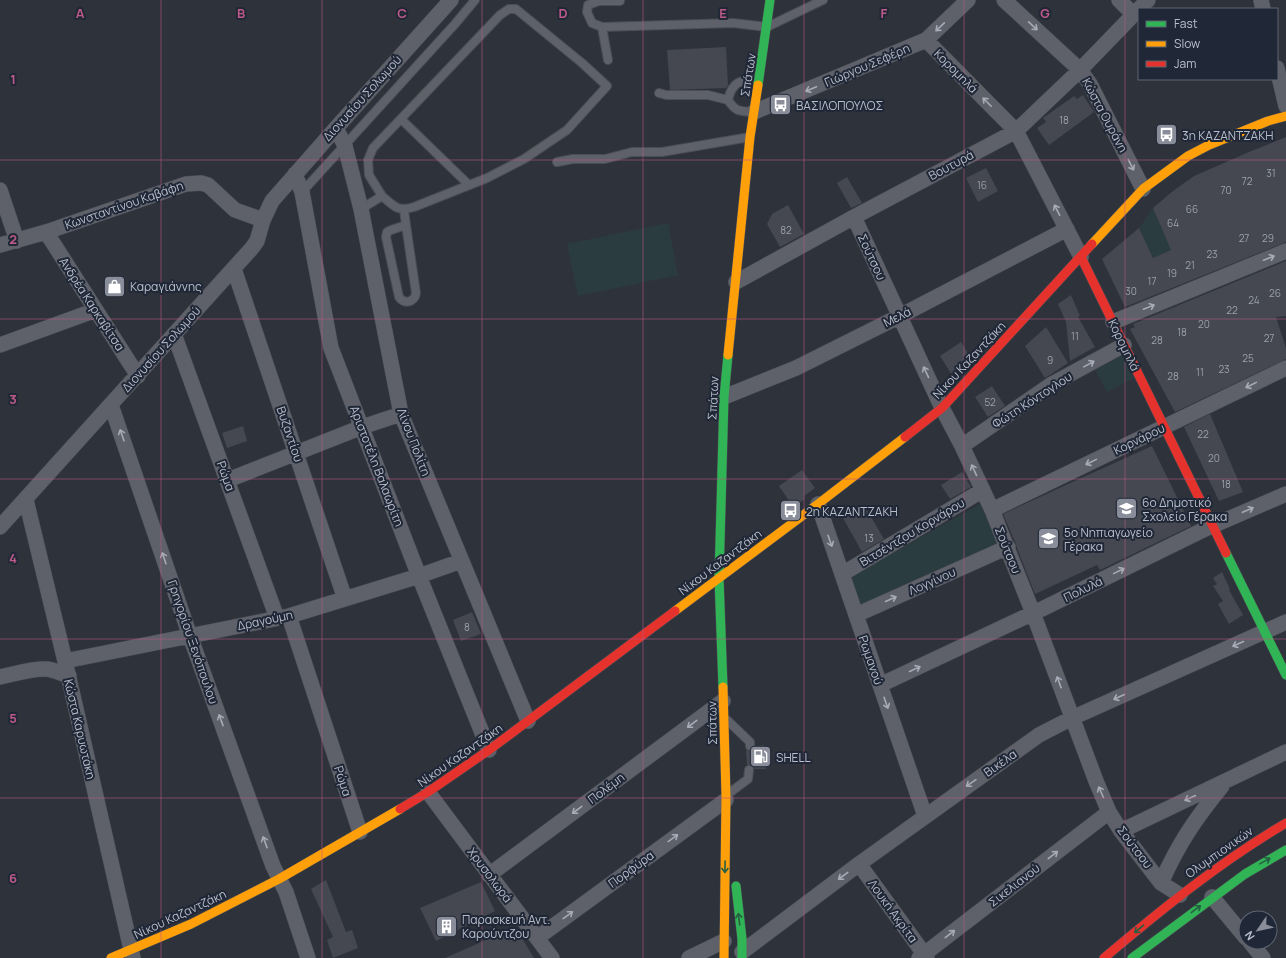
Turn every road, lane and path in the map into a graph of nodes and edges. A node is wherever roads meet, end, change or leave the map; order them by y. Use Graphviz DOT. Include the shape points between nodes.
graph roads {
  1 [pos="451,0"];
  2 [pos="475,0"];
  3 [pos="770,0"];
  4 [pos="823,0"];
  5 [pos="968,0"];
  6 [pos="1004,0"];
  7 [pos="1119,0"];
  8 [pos="1148,0"];
  9 [pos="620,1"];
  10 [pos="1141,8"];
  11 [pos="1138,11"];
  12 [pos="602,27"];
  13 [pos="767,27"];
  14 [pos="926,40"];
  15 [pos="608,60"];
  16 [pos="1080,70"];
  17 [pos="1278,72"];
  18 [pos="759,79"];
  19 [pos="659,93"];
  20 [pos="728,100"];
  21 [pos="1286,106"];
  22 [pos="754,112"];
  23 [pos="1286,116"];
  24 [pos="401,119"];
  25 [pos="336,128"];
  26 [pos="1016,131"];
  27 [pos="750,137"];
  28 [pos="345,146"];
  29 [pos="557,162"];
  30 [pos="294,174"];
  31 [pos="469,185"];
  32 [pos="1143,189"];
  33 [pos="0,190"];
  34 [pos="302,192"];
  35 [pos="382,196"];
  36 [pos="361,209"];
  37 [pos="404,210"];
  38 [pos="854,217"];
  39 [pos="263,220"];
  40 [pos="406,225"];
  41 [pos="1067,229"];
  42 [pos="46,232"];
  43 [pos="17,241"];
  44 [pos="0,245"];
  45 [pos="1286,251"];
  46 [pos="1081,257"];
  47 [pos="234,269"];
  48 [pos="736,282"];
  49 [pos="96,310"];
  50 [pos="900,316"];
  51 [pos="1113,322"];
  52 [pos="174,334"];
  53 [pos="1124,344"];
  54 [pos="0,345"];
  55 [pos="1286,368"];
  56 [pos="138,376"];
  57 [pos="724,397"];
  58 [pos="111,404"];
  59 [pos="942,408"];
  60 [pos="401,414"];
  61 [pos="362,426"];
  62 [pos="1164,426"];
  63 [pos="962,446"];
  64 [pos="296,453"];
  65 [pos="228,480"];
  66 [pos="983,490"];
  67 [pos="1286,494"];
  68 [pos="26,500"];
  69 [pos="818,504"];
  70 [pos="992,510"];
  71 [pos="1212,526"];
  72 [pos="0,527"];
  73 [pos="1008,547"];
  74 [pos="461,561"];
  75 [pos="842,574"];
  76 [pos="420,576"];
  77 [pos="720,578"];
  78 [pos="344,599"];
  79 [pos="1034,613"];
  80 [pos="856,615"];
  81 [pos="283,617"];
  82 [pos="1286,622"];
  83 [pos="1264,633"];
  84 [pos="190,636"];
  85 [pos="65,661"];
  86 [pos="1286,675"];
  87 [pos="69,676"];
  88 [pos="0,677"];
  89 [pos="880,685"];
  90 [pos="723,701"];
  91 [pos="724,717"];
  92 [pos="1072,718"];
  93 [pos="528,721"];
  94 [pos="750,746"];
  95 [pos="489,750"];
  96 [pos="1286,752"];
  97 [pos="749,770"];
  98 [pos="1225,782"];
  99 [pos="428,792"];
  100 [pos="726,798"];
  101 [pos="1109,812"];
  102 [pos="925,816"];
  103 [pos="1286,823"];
  104 [pos="1121,831"];
  105 [pos="360,832"];
  106 [pos="1286,850"];
  107 [pos="859,864"];
  108 [pos="489,875"];
  109 [pos="279,878"];
  110 [pos="1161,882"];
  111 [pos="1212,897"];
  112 [pos="1174,900"];
  113 [pos="1238,928"];
  114 [pos="537,938"];
  115 [pos="724,941"];
  116 [pos="1256,950"];
  117 [pos="132,954"];
  118 [pos="742,955"];
  119 [pos="1141,955"];
  120 [pos="923,957"];
  121 [pos="111,958"];
  122 [pos="308,958"];
  123 [pos="552,958"];
  124 [pos="689,958"];
  125 [pos="724,958"];
  126 [pos="1104,958"];
  127 [pos="1263,958"];
  1 -- 25 [label="street, Διονυσίου Σολωμού"];
  2 -- 28 [label="lane"];
  3 -- 13 [label="street, Σπάτων"];
  4 -- 13 [label="lane"];
  5 -- 14 [label="street, Γιώργου Σεφέρη, one-way"];
  6 -- 16 [label="street, Κώστα Ουράνη, one-way"];
  7 -- 11 [label="street"];
  8 -- 10 [label="street, Βουτυρά"];
  9 -- 12 [label="lane" via="599,1 588,5 587,12 592,23"];
  11 -- 16 [label="street, Βουτυρά"];
  12 -- 13 [label="lane" via="733,22"];
  12 -- 15 [label="lane"];
  13 -- 18 [label="street, Σπάτων"];
  14 -- 22 [label="street, Γιώργου Σεφέρη, one-way"];
  26 -- 14 [label="street, Κορομηλά, one-way"];
  16 -- 26 [label="street, Βουτυρά"];
  16 -- 32 [label="street, Κώστα Ουράνη, one-way" via="1090,84"];
  17 -- 21 [label="street"];
  18 -- 20 [label="lane" via="736,84 729,93"];
  18 -- 22 [label="street, Σπάτων"];
  19 -- 20 [label="lane"];
  20 -- 22 [label="lane" via="738,111"];
  22 -- 27 [label="street, Σπάτων"];
  23 -- 32 [label="street, Νίκου Καζαντζάκη" via="1209,145 1188,156"];
  24 -- 31 [label="lane"];
  24 -- 31 [label="lane" via="500,15 509,9 516,9 607,86 566,130 524,159"];
  24 -- 35 [label="lane" via="373,148 368,160 368,174"];
  25 -- 28 [label="street, Λίνου Πολίτη"];
  25 -- 30 [label="street, Διονυσίου Σολωμού"];
  26 -- 38 [label="street, Βουτυρά"];
  41 -- 26 [label="street, Κορομηλά, one-way"];
  27 -- 29 [label="lane" via="662,152 632,152 604,159"];
  27 -- 48 [label="street, Σπάτων"];
  28 -- 34 [label="lane"];
  28 -- 36 [label="street, Λίνου Πολίτη"];
  30 -- 34 [label="street, Αριστοτέλη Βαλαωρίτη"];
  30 -- 39 [label="street, Διονυσίου Σολωμού" via="272,201"];
  31 -- 37 [label="lane"];
  32 -- 46 [label="street, Νίκου Καζαντζάκη"];
  33 -- 43 [label="street"];
  34 -- 61 [label="street, Αριστοτέλη Βαλαωρίτη" via="331,348"];
  35 -- 36 [label="lane"];
  35 -- 37 [label="lane" via="396,208"];
  36 -- 60 [label="street, Λίνου Πολίτη"];
  37 -- 40 [label="lane"];
  38 -- 48 [label="street, Βουτυρά"];
  38 -- 50 [label="street, Σούτσου"];
  39 -- 42 [label="street, Κωνσταντίνου Καβάφη" via="235,210 208,185 194,183"];
  39 -- 47 [label="street, Διονυσίου Σολωμού" via="257,241"];
  40 -- 40 [label="lane" via="387,232 386,237 399,298 405,302 413,300 416,293"];
  41 -- 46 [label="street, Κορομηλά"];
  41 -- 50 [label="street, Μελά"];
  42 -- 43 [label="street, Κωνσταντίνου Καβάφη"];
  42 -- 49 [label="street, Ανδρέα Καρκαβίτσα"];
  43 -- 44 [label="street, Κωνσταντίνου Καβάφη"];
  51 -- 45 [label="street, one-way"];
  46 -- 51 [label="street, Κορομηλά"];
  46 -- 59 [label="street, Νίκου Καζαντζάκη"];
  47 -- 52 [label="street, Διονυσίου Σολωμού"];
  47 -- 64 [label="street, Βυζαντίου"];
  48 -- 57 [label="street, Σπάτων"];
  49 -- 54 [label="street"];
  49 -- 56 [label="street, Ανδρέα Καρκαβίτσα"];
  50 -- 57 [label="street, Μελά" via="796,368"];
  59 -- 50 [label="street, Σούτσου, one-way"];
  51 -- 53 [label="street, Κορομηλά"];
  52 -- 56 [label="street, Διονυσίου Σολωμού"];
  52 -- 65 [label="street, Ρώμα"];
  53 -- 62 [label="street, Κορομηλά"];
  63 -- 53 [label="street, Φώτη Κόντογλου, one-way" via="1052,384"];
  55 -- 62 [label="street, Κορνάρου, one-way"];
  56 -- 58 [label="street, Διονυσίου Σολωμού"];
  57 -- 77 [label="street, Σπάτων"];
  58 -- 68 [label="street, Διονυσίου Σολωμού"];
  84 -- 58 [label="street, Γρηγορίου Ξενόπουλου, one-way"];
  59 -- 63 [label="street, Σούτσου"];
  59 -- 69 [label="street, Νίκου Καζαντζάκη"];
  60 -- 61 [label="street"];
  60 -- 74 [label="street, Λίνου Πολίτη"];
  61 -- 64 [label="street"];
  61 -- 76 [label="street, Αριστοτέλη Βαλαωρίτη"];
  62 -- 70 [label="street, Κορνάρου, one-way"];
  62 -- 71 [label="street, Κορομηλά"];
  66 -- 63 [label="street, Σούτσου, one-way"];
  64 -- 65 [label="street"];
  64 -- 78 [label="street, Βυζαντίου"];
  65 -- 81 [label="street, Ρώμα"];
  66 -- 70 [label="street, Σούτσου"];
  66 -- 75 [label="street, Βιτσέντζου Κορνάρου"];
  71 -- 67 [label="street, Πολυλά, one-way"];
  68 -- 72 [label="street, Διονυσίου Σολωμού"];
  68 -- 85 [label="street, Κώστα Καρυωτάκη"];
  69 -- 75 [label="street, Ρωμανού, one-way"];
  69 -- 77 [label="street, Νίκου Καζαντζάκη"];
  70 -- 73 [label="street, Σούτσου"];
  79 -- 71 [label="street, Πολυλά, one-way"];
  71 -- 83 [label="street, Κορομηλά"];
  73 -- 79 [label="street, Σούτσου"];
  80 -- 73 [label="street, Λογγίνου, one-way"];
  74 -- 76 [label="street, Δραγούμη"];
  74 -- 93 [label="street, Λίνου Πολίτη"];
  75 -- 80 [label="street, Ρωμανού"];
  76 -- 78 [label="street, Δραγούμη"];
  76 -- 95 [label="street, Αριστοτέλη Βαλαωρίτη"];
  77 -- 90 [label="street, Σπάτων"];
  77 -- 93 [label="street, Νίκου Καζαντζάκη"];
  78 -- 81 [label="street, Δραγούμη"];
  89 -- 79 [label="street, Πολυλά, one-way"];
  92 -- 79 [label="street, Σούτσου, one-way"];
  80 -- 89 [label="street, Ρωμανού"];
  81 -- 84 [label="street, Δραγούμη"];
  81 -- 105 [label="street, Ρώμα"];
  82 -- 83 [label="street, Βικέλα"];
  83 -- 86 [label="street, Κορομηλά"];
  83 -- 92 [label="street, Βικέλα, one-way"];
  84 -- 85 [label="street, Δραγούμη"];
  109 -- 84 [label="street, Γρηγορίου Ξενόπουλου, one-way"];
  85 -- 87 [label="street, Κώστα Καρυωτάκη"];
  87 -- 88 [label="street" via="45,669"];
  87 -- 117 [label="street, Κώστα Καρυωτάκη"];
  89 -- 102 [label="street, Ρωμανού, one-way"];
  90 -- 91 [label="street, Σπάτων"];
  90 -- 108 [label="street, Πολέμη, one-way"];
  91 -- 94 [label="lane" via="750,742"];
  91 -- 100 [label="street, Σπάτων"];
  101 -- 92 [label="street, Σούτσου, one-way"];
  92 -- 102 [label="street, Βικέλα, one-way" via="1039,735"];
  93 -- 95 [label="street, Νίκου Καζαντζάκη"];
  95 -- 99 [label="street, Νίκου Καζαντζάκη"];
  96 -- 98 [label="street"];
  97 -- 100 [label="lane" via="748,779"];
  98 -- 104 [label="street, one-way"];
  98 -- 110 [label="street" via="1186,832"];
  99 -- 105 [label="street, Νίκου Καζαντζάκη"];
  99 -- 108 [label="street, Χρυσολωρά"];
  114 -- 100 [label="street, Πορφύρα, one-way"];
  100 -- 115 [label="street, Σπάτων, one-way"];
  118 -- 100 [label="street, Σπάτων, one-way"];
  101 -- 104 [label="street, Σούτσου"];
  120 -- 101 [label="street, Σικελιανού, one-way"];
  102 -- 107 [label="street, Βικέλα"];
  103 -- 112 [label="street, Ολυμπιονικών" via="1231,856"];
  104 -- 110 [label="street, Σούτσου"];
  105 -- 109 [label="street, Νίκου Καζαντζάκη"];
  111 -- 106 [label="street, one-way"];
  107 -- 118 [label="street, Βικέλα, one-way"];
  107 -- 120 [label="street, Λουκή Ακρίτα"];
  108 -- 114 [label="street, Χρυσολωρά"];
  109 -- 117 [label="street, Νίκου Καζαντζάκη"];
  109 -- 122 [label="street, Γρηγορίου Ξενόπουλου"];
  110 -- 112 [label="street, Σούτσου"];
  111 -- 113 [label="street"];
  119 -- 111 [label="street, one-way"];
  112 -- 126 [label="street, Ολυμπιονικών, one-way"];
  114 -- 123 [label="street, Χρυσολωρά"];
  115 -- 124 [label="street"];
  115 -- 125 [label="street, Σπάτων"];
  116 -- 127 [label="street"];
  117 -- 121 [label="street, Νίκου Καζαντζάκη"];
}
